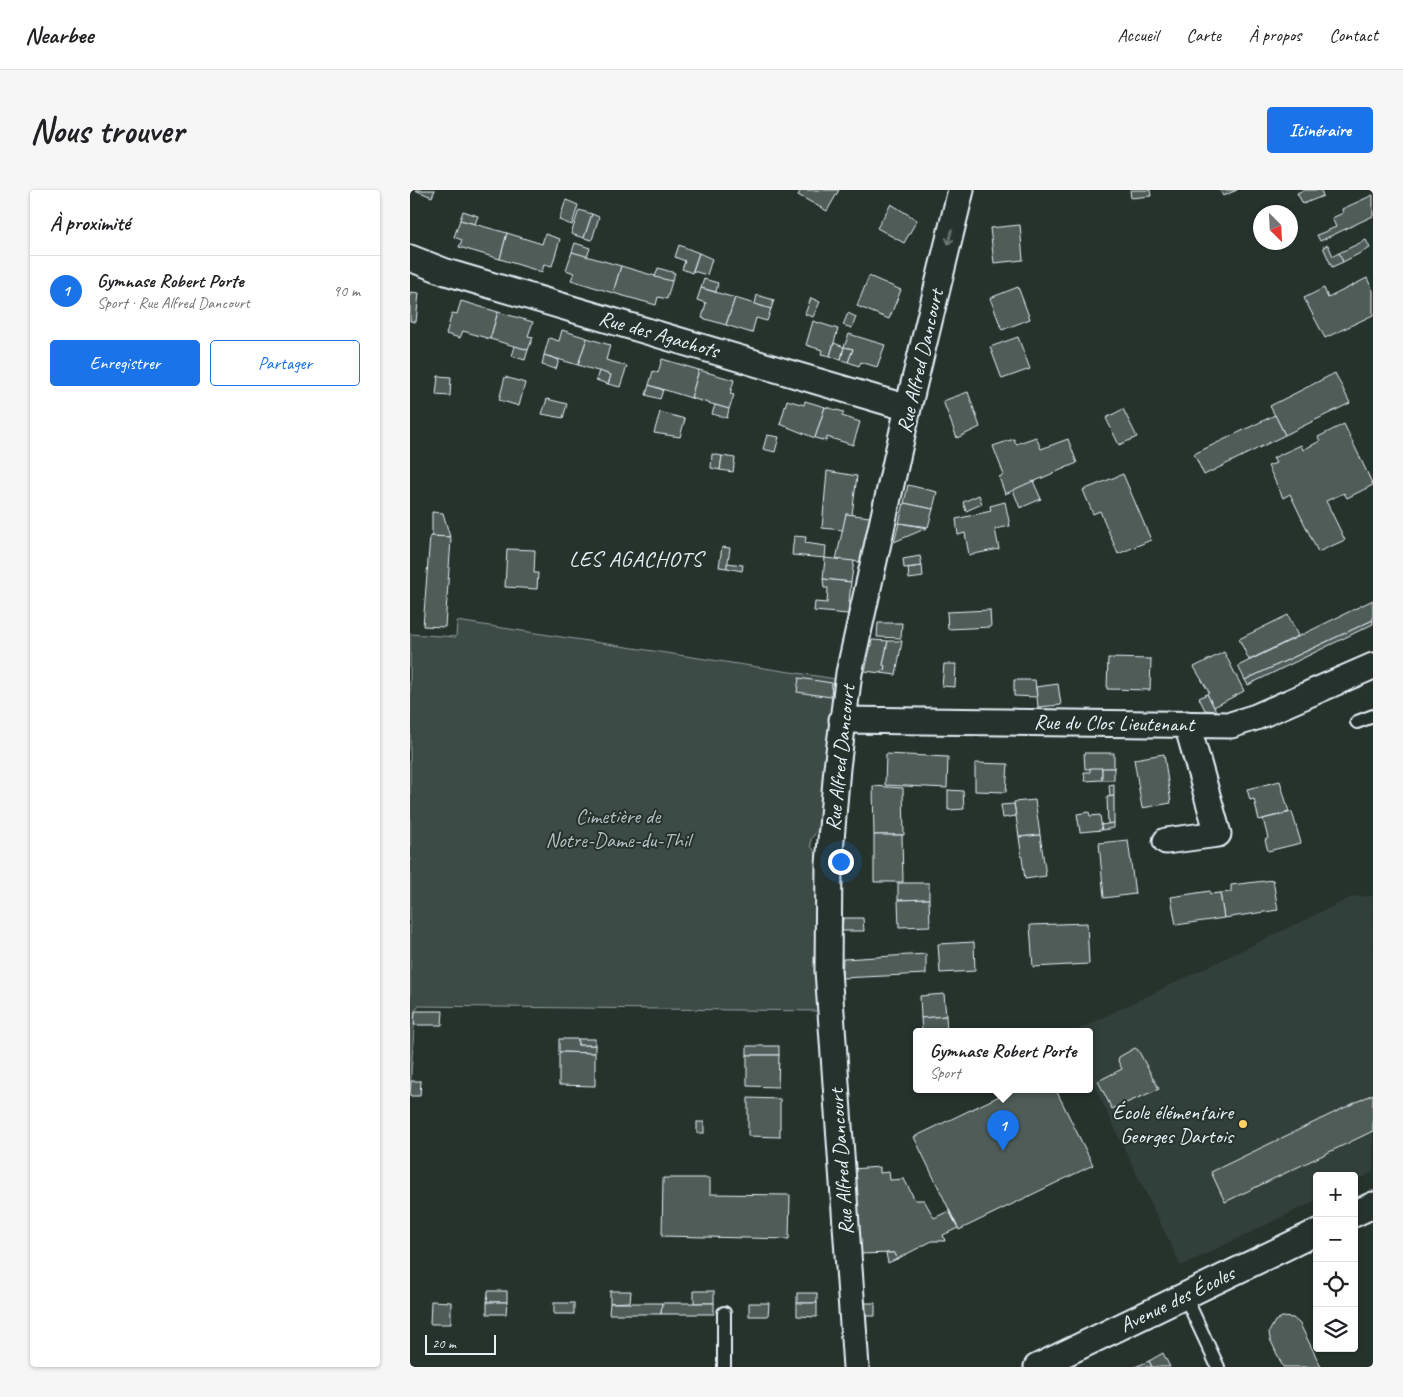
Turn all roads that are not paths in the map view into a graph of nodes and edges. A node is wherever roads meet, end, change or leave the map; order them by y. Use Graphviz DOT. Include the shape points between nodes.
graph roads {
  1 [pos="961,190"];
  2 [pos="410,258"];
  3 [pos="908,408"];
  4 [pos="1373,666"];
  5 [pos="1373,716"];
  6 [pos="842,720"];
  7 [pos="1357,722"];
  8 [pos="1187,724"];
  9 [pos="1166,841"];
  10 [pos="1373,1205"];
  11 [pos="1358,1212"];
  12 [pos="1313,1234"];
  13 [pos="1185,1296"];
  14 [pos="724,1313"];
  15 [pos="1063,1361"];
  16 [pos="724,1367"];
  17 [pos="856,1367"];
  18 [pos="1037,1367"];
  19 [pos="1218,1367"];
  1 -- 3 [label="street, Rue Alfred Dancourt, one-way"];
  2 -- 3 [label="street, Rue des Agachots" via="452,274"];
  3 -- 6 [label="street, Rue Alfred Dancourt" via="849,673"];
  4 -- 8 [label="street, Rue du Clos Lieutenant" via="1243,722"];
  5 -- 7 [label="lane"];
  6 -- 8 [label="street, Rue du Clos Lieutenant"];
  6 -- 17 [label="street, Rue Alfred Dancourt" via="829,864 827,936"];
  8 -- 9 [label="street" via="1218,834"];
  10 -- 11 [label="street"];
  12 -- 13 [label="street, Avenue des Écoles"];
  13 -- 15 [label="street, Avenue des Écoles"];
  13 -- 19 [label="lane"];
  14 -- 16 [label="lane"];
  15 -- 18 [label="street, Avenue des Écoles"];
}
